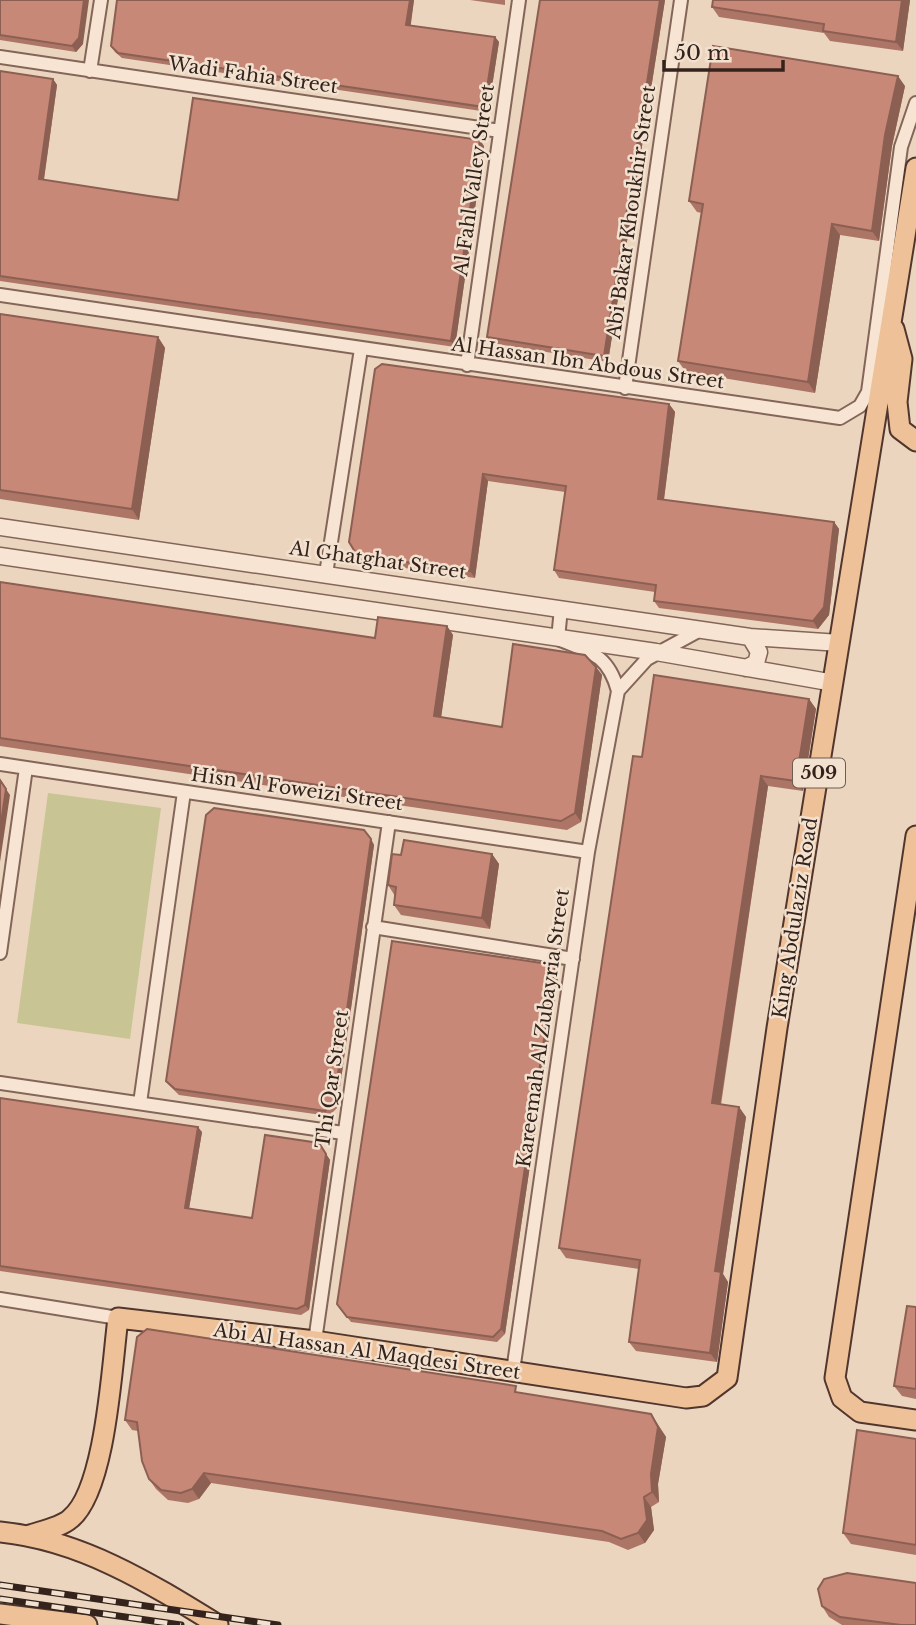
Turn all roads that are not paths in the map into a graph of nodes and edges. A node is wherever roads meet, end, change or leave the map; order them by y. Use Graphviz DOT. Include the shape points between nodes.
graph roads {
  1 [pos="101,0"];
  2 [pos="519,0"];
  3 [pos="681,0"];
  4 [pos="0,57"];
  5 [pos="90,71"];
  6 [pos="916,103"];
  7 [pos="500,131"];
  8 [pos="915,175"];
  9 [pos="0,295"];
  10 [pos="891,321"];
  11 [pos="361,349"];
  12 [pos="467,365"];
  13 [pos="625,388"];
  14 [pos="916,441"];
  15 [pos="0,527"];
  16 [pos="0,556"];
  17 [pos="326,574"];
  18 [pos="561,608"];
  19 [pos="702,629"];
  20 [pos="750,637"];
  21 [pos="558,639"];
  22 [pos="840,643"];
  23 [pos="656,652"];
  24 [pos="746,668"];
  25 [pos="834,683"];
  26 [pos="618,691"];
  27 [pos="0,764"];
  28 [pos="26,768"];
  29 [pos="184,792"];
  30 [pos="389,822"];
  31 [pos="916,836"];
  32 [pos="588,852"];
  33 [pos="373,927"];
  34 [pos="0,953"];
  35 [pos="573,959"];
  36 [pos="0,1083"];
  37 [pos="140,1103"];
  38 [pos="343,1133"];
  39 [pos="0,1299"];
  40 [pos="118,1318"];
  41 [pos="315,1341"];
  42 [pos="513,1371"];
  43 [pos="727,1378"];
  44 [pos="916,1420"];
  45 [pos="0,1532"];
  46 [pos="30,1535"];
  47 [pos="0,1614"];
  48 [pos="87,1625"];
  49 [pos="218,1625"];
  1 -- 5 [label="street"];
  2 -- 7 [label="street, Al Fahl Valley Street"];
  3 -- 13 [label="street, Abi Bakar Khoukhir Street"];
  4 -- 5 [label="street, Wadi Fahia Street"];
  5 -- 7 [label="street, Wadi Fahia Street"];
  6 -- 13 [label="street, Al Hassan Ibn Abdous Street" via="901,147 869,392 860,406 848,415 825,418"];
  7 -- 12 [label="street, Al Fahl Valley Street"];
  8 -- 10 [label="main road, King Abdulaziz Road / 509"];
  9 -- 11 [label="street, Al Hassan Ibn Abdous Street"];
  10 -- 14 [label="main road" via="902,359 897,402 900,429"];
  10 -- 22 [label="main road, King Abdulaziz Road / 509"];
  11 -- 12 [label="street, Al Hassan Ibn Abdous Street"];
  11 -- 17 [label="street"];
  12 -- 13 [label="street, Al Hassan Ibn Abdous Street"];
  15 -- 17 [label="street, Al Ghatghat Street"];
  16 -- 21 [label="street"];
  17 -- 18 [label="street, Al Ghatghat Street"];
  18 -- 19 [label="street, Al Ghatghat Street"];
  18 -- 21 [label="street"];
  19 -- 20 [label="street, Al Ghatghat Street"];
  19 -- 23 [label="street"];
  20 -- 22 [label="street, Al Ghatghat Street"];
  20 -- 24 [label="street" via="759,652 756,663"];
  21 -- 23 [label="street"];
  21 -- 26 [label="street" via="598,655 609,666"];
  22 -- 25 [label="main road, King Abdulaziz Road / 509"];
  23 -- 24 [label="street"];
  23 -- 26 [label="street"];
  24 -- 25 [label="street"];
  25 -- 43 [label="main road, King Abdulaziz Road / 509" via="777,1028"];
  26 -- 32 [label="street, Kareemah Al Zubayria Street"];
  27 -- 28 [label="street, Hisn Al Foweizi Street"];
  28 -- 29 [label="street, Hisn Al Foweizi Street"];
  28 -- 34 [label="street"];
  29 -- 30 [label="street, Hisn Al Foweizi Street"];
  29 -- 37 [label="street"];
  30 -- 32 [label="street, Hisn Al Foweizi Street"];
  30 -- 33 [label="street, Thi Qar Street"];
  31 -- 44 [label="main road" via="835,1378 842,1398 860,1412"];
  32 -- 35 [label="street, Kareemah Al Zubayria Street"];
  33 -- 35 [label="street"];
  33 -- 38 [label="street, Thi Qar Street"];
  35 -- 42 [label="street, Kareemah Al Zubayria Street"];
  36 -- 37 [label="street"];
  37 -- 38 [label="street"];
  38 -- 41 [label="street, Thi Qar Street"];
  39 -- 40 [label="street, Abi Al Hassan Al Maqdesi Street"];
  40 -- 41 [label="main road, Abi Al Hassan Al Maqdesi Street"];
  40 -- 46 [label="main road" via="93,1481 70,1520"];
  41 -- 42 [label="main road, Abi Al Hassan Al Maqdesi Street"];
  42 -- 43 [label="main road, Abi Al Hassan Al Maqdesi Street" via="686,1398 703,1396"];
  45 -- 46 [label="main road"];
  46 -- 49 [label="main road" via="89,1554 148,1581"];
  47 -- 48 [label="main road"];
}
